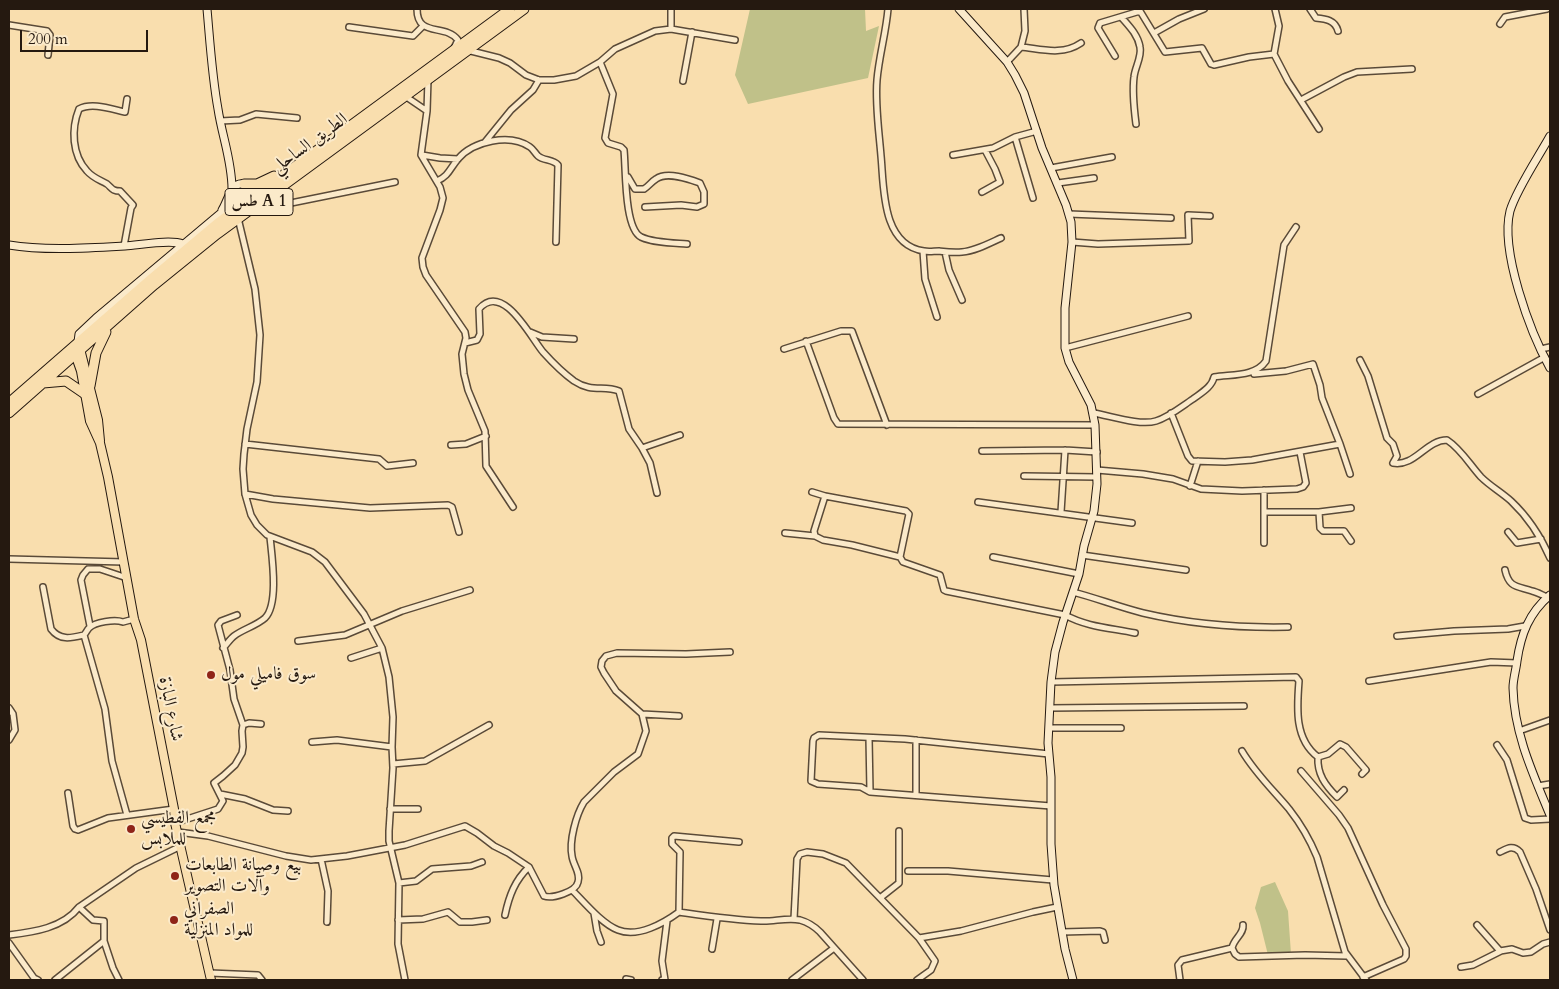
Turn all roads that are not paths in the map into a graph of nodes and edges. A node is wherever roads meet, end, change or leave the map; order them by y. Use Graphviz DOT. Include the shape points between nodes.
graph roads {
  1 [pos="207,9"];
  2 [pos="417,9"];
  3 [pos="510,9"];
  4 [pos="524,9"];
  5 [pos="671,9"];
  6 [pos="888,9"];
  7 [pos="959,9"];
  8 [pos="1024,9"];
  9 [pos="1204,9"];
  10 [pos="1275,9"];
  11 [pos="1310,9"];
  12 [pos="1548,9"];
  13 [pos="1140,10"];
  14 [pos="1122,18"];
  15 [pos="1500,24"];
  16 [pos="9,25"];
  17 [pos="423,26"];
  18 [pos="349,27"];
  19 [pos="671,29"];
  20 [pos="1338,31"];
  21 [pos="692,32"];
  22 [pos="1154,33"];
  23 [pos="735,40"];
  24 [pos="1080,42"];
  25 [pos="1021,47"];
  26 [pos="453,49"];
  27 [pos="466,50"];
  28 [pos="1274,54"];
  29 [pos="48,55"];
  30 [pos="1115,56"];
  31 [pos="600,62"];
  32 [pos="1007,62"];
  33 [pos="1412,69"];
  34 [pos="428,78"];
  35 [pos="538,80"];
  36 [pos="684,81"];
  37 [pos="404,95"];
  38 [pos="127,100"];
  39 [pos="1301,100"];
  40 [pos="427,111"];
  41 [pos="296,118"];
  42 [pos="220,122"];
  43 [pos="1136,124"];
  44 [pos="1319,129"];
  45 [pos="1037,131"];
  46 [pos="1550,136"];
  47 [pos="1015,137"];
  48 [pos="485,142"];
  49 [pos="985,150"];
  50 [pos="421,155"];
  51 [pos="953,155"];
  52 [pos="1112,158"];
  53 [pos="458,159"];
  54 [pos="294,166"];
  55 [pos="232,167"];
  56 [pos="1051,168"];
  57 [pos="626,174"];
  58 [pos="1094,178"];
  59 [pos="396,182"];
  60 [pos="437,182"];
  61 [pos="1058,183"];
  62 [pos="243,184"];
  63 [pos="232,189"];
  64 [pos="982,192"];
  65 [pos="241,198"];
  66 [pos="1033,198"];
  67 [pos="256,205"];
  68 [pos="645,207"];
  69 [pos="221,212"];
  70 [pos="1069,214"];
  71 [pos="1210,216"];
  72 [pos="238,218"];
  73 [pos="1171,218"];
  74 [pos="1296,227"];
  75 [pos="1000,238"];
  76 [pos="556,242"];
  77 [pos="1072,242"];
  78 [pos="166,244"];
  79 [pos="183,244"];
  80 [pos="687,244"];
  81 [pos="9,245"];
  82 [pos="124,246"];
  83 [pos="923,251"];
  84 [pos="946,252"];
  85 [pos="171,254"];
  86 [pos="962,300"];
  87 [pos="1188,316"];
  88 [pos="937,317"];
  89 [pos="107,328"];
  90 [pos="528,330"];
  91 [pos="574,339"];
  92 [pos="806,341"];
  93 [pos="465,343"];
  94 [pos="1550,347"];
  95 [pos="1065,348"];
  96 [pos="77,349"];
  97 [pos="784,349"];
  98 [pos="1540,349"];
  99 [pos="1545,357"];
  100 [pos="1360,360"];
  101 [pos="1550,368"];
  102 [pos="1213,382"];
  103 [pos="43,383"];
  104 [pos="90,386"];
  105 [pos="85,394"];
  106 [pos="1478,394"];
  107 [pos="9,403"];
  108 [pos="9,413"];
  109 [pos="1094,413"];
  110 [pos="1171,414"];
  111 [pos="887,425"];
  112 [pos="1096,425"];
  113 [pos="680,435"];
  114 [pos="486,436"];
  115 [pos="100,443"];
  116 [pos="245,444"];
  117 [pos="1340,444"];
  118 [pos="451,445"];
  119 [pos="642,448"];
  120 [pos="1065,450"];
  121 [pos="982,451"];
  122 [pos="1097,452"];
  123 [pos="1300,452"];
  124 [pos="1198,461"];
  125 [pos="414,463"];
  126 [pos="1097,474"];
  127 [pos="1350,474"];
  128 [pos="1024,476"];
  129 [pos="1063,476"];
  130 [pos="1190,486"];
  131 [pos="1264,490"];
  132 [pos="812,492"];
  133 [pos="245,494"];
  134 [pos="657,494"];
  135 [pos="825,496"];
  136 [pos="978,502"];
  137 [pos="513,507"];
  138 [pos="1351,508"];
  139 [pos="1061,512"];
  140 [pos="1265,512"];
  141 [pos="1319,512"];
  142 [pos="1093,517"];
  143 [pos="1132,522"];
  144 [pos="459,532"];
  145 [pos="1508,532"];
  146 [pos="785,533"];
  147 [pos="816,536"];
  148 [pos="270,537"];
  149 [pos="1541,539"];
  150 [pos="1351,541"];
  151 [pos="1264,544"];
  152 [pos="1082,555"];
  153 [pos="900,557"];
  154 [pos="993,557"];
  155 [pos="1550,558"];
  156 [pos="9,559"];
  157 [pos="124,562"];
  158 [pos="1186,570"];
  159 [pos="1505,570"];
  160 [pos="1079,574"];
  161 [pos="128,578"];
  162 [pos="43,587"];
  163 [pos="470,590"];
  164 [pos="1073,592"];
  165 [pos="1549,596"];
  166 [pos="237,615"];
  167 [pos="1065,615"];
  168 [pos="134,618"];
  169 [pos="370,625"];
  170 [pos="90,626"];
  171 [pos="1525,626"];
  172 [pos="1288,627"];
  173 [pos="1135,632"];
  174 [pos="84,635"];
  175 [pos="1397,636"];
  176 [pos="298,641"];
  177 [pos="223,648"];
  178 [pos="382,648"];
  179 [pos="730,652"];
  180 [pos="352,658"];
  181 [pos="1516,663"];
  182 [pos="1369,681"];
  183 [pos="1051,682"];
  184 [pos="1244,706"];
  185 [pos="9,708"];
  186 [pos="1050,708"];
  187 [pos="642,714"];
  188 [pos="679,716"];
  189 [pos="1550,720"];
  190 [pos="243,724"];
  191 [pos="261,724"];
  192 [pos="489,725"];
  193 [pos="1049,728"];
  194 [pos="1121,728"];
  195 [pos="1519,731"];
  196 [pos="869,738"];
  197 [pos="9,740"];
  198 [pos="916,740"];
  199 [pos="312,742"];
  200 [pos="1497,745"];
  201 [pos="392,747"];
  202 [pos="1242,750"];
  203 [pos="1048,754"];
  204 [pos="1318,757"];
  205 [pos="393,764"];
  206 [pos="1301,771"];
  207 [pos="1362,774"];
  208 [pos="1550,784"];
  209 [pos="1538,786"];
  210 [pos="1344,790"];
  211 [pos="870,791"];
  212 [pos="68,793"];
  213 [pos="220,794"];
  214 [pos="916,796"];
  215 [pos="1051,806"];
  216 [pos="174,808"];
  217 [pos="390,809"];
  218 [pos="418,809"];
  219 [pos="288,811"];
  220 [pos="127,815"];
  221 [pos="1550,817"];
  222 [pos="176,823"];
  223 [pos="898,831"];
  224 [pos="178,832"];
  225 [pos="739,842"];
  226 [pos="181,846"];
  227 [pos="391,847"];
  228 [pos="1500,852"];
  229 [pos="321,859"];
  230 [pos="482,862"];
  231 [pos="529,867"];
  232 [pos="908,871"];
  233 [pos="1053,880"];
  234 [pos="399,883"];
  235 [pos="572,890"];
  236 [pos="880,898"];
  237 [pos="79,907"];
  238 [pos="1057,907"];
  239 [pos="679,912"];
  240 [pos="594,913"];
  241 [pos="505,915"];
  242 [pos="717,918"];
  243 [pos="794,919"];
  244 [pos="398,920"];
  245 [pos="487,920"];
  246 [pos="667,921"];
  247 [pos="327,922"];
  248 [pos="1243,924"];
  249 [pos="1477,926"];
  250 [pos="1550,930"];
  251 [pos="1062,932"];
  252 [pos="9,936"];
  253 [pos="919,938"];
  254 [pos="1105,940"];
  255 [pos="104,941"];
  256 [pos="601,942"];
  257 [pos="1550,942"];
  258 [pos="9,943"];
  259 [pos="834,948"];
  260 [pos="1232,948"];
  261 [pos="712,949"];
  262 [pos="1501,951"];
  263 [pos="1347,956"];
  264 [pos="1461,967"];
  265 [pos="210,976"];
  266 [pos="1365,978"];
  267 [pos="38,980"];
  268 [pos="55,980"];
  269 [pos="119,980"];
  270 [pos="262,980"];
  271 [pos="404,980"];
  272 [pos="664,980"];
  273 [pos="792,980"];
  274 [pos="863,980"];
  275 [pos="917,980"];
  276 [pos="1073,980"];
  277 [pos="1180,980"];
  1 -- 42 [label="street"];
  2 -- 17 [label="street" via="417,18"];
  3 -- 26 [label="highway, الطريق الساحلي / طس A 1"];
  4 -- 27 [label="highway, الطريق الساحلي / طس A 1"];
  5 -- 19 [label="street"];
  6 -- 83 [label="street" via="877,80 882,192 885,208 900,238"];
  7 -- 32 [label="street"];
  8 -- 25 [label="street" via="1025,32"];
  9 -- 22 [label="street"];
  10 -- 28 [label="street" via="1279,26"];
  11 -- 20 [label="street" via="1316,18 1334,23"];
  12 -- 15 [label="street" via="1505,17"];
  13 -- 14 [label="street"];
  13 -- 22 [label="street"];
  14 -- 30 [label="street" via="1098,25"];
  14 -- 43 [label="street" via="1140,46 1133,90"];
  16 -- 29 [label="street" via="47,31 50,35"];
  17 -- 18 [label="street" via="413,36"];
  17 -- 26 [label="street" via="454,34 458,40"];
  19 -- 21 [label="street"];
  19 -- 31 [label="street" via="654,32 615,49"];
  21 -- 23 [label="street"];
  21 -- 36 [label="street"];
  22 -- 28 [label="street" via="1165,52 1202,48 1214,65"];
  24 -- 25 [label="street" via="1058,51"];
  25 -- 32 [label="street"];
  26 -- 54 [label="highway, الطريق الساحلي / طس A 1"];
  27 -- 34 [label="highway, الطريق الساحلي / طس A 1"];
  27 -- 35 [label="street" via="499,58"];
  28 -- 39 [label="street"];
  31 -- 35 [label="street" via="576,76"];
  31 -- 57 [label="street" via="614,94 605,138 608,143 623,148"];
  32 -- 45 [label="street" via="1024,93"];
  33 -- 39 [label="street" via="1357,72"];
  34 -- 37 [label="highway, الطريق الساحلي / طس A 1"];
  34 -- 40 [label="street"];
  35 -- 48 [label="street" via="533,90 511,110"];
  37 -- 40 [label="street"];
  37 -- 67 [label="highway, الطريق الساحلي / طس A 1"];
  38 -- 82 [label="street" via="125,112 94,106 79,109 73,138 80,162 87,171 113,190 120,191 133,206"];
  39 -- 44 [label="street"];
  40 -- 50 [label="street"];
  41 -- 42 [label="street" via="256,114"];
  42 -- 55 [label="street"];
  45 -- 47 [label="street"];
  45 -- 56 [label="street"];
  46 -- 98 [label="street" via="1516,197 1508,219 1507,235 1516,278"];
  47 -- 49 [label="street"];
  47 -- 66 [label="street"];
  48 -- 53 [label="street"];
  48 -- 76 [label="street" via="518,142 530,147 543,160 557,163"];
  49 -- 51 [label="street"];
  49 -- 64 [label="street" via="1000,182"];
  50 -- 53 [label="street"];
  50 -- 60 [label="street"];
  52 -- 56 [label="street"];
  53 -- 60 [label="street" via="448,174"];
  54 -- 62 [label="highway" via="257,184"];
  54 -- 96 [label="highway, الطريق الساحلي / طس A 1" via="200,237"];
  55 -- 62 [label="street"];
  55 -- 63 [label="street"];
  56 -- 61 [label="street"];
  57 -- 68 [label="street" via="635,189 644,189 658,177 666,176 700,183 704,192 704,204 697,207"];
  57 -- 80 [label="street" via="630,222 638,235"];
  58 -- 61 [label="street"];
  59 -- 67 [label="street" via="286,204"];
  60 -- 93 [label="street" via="443,198 422,258 423,267 465,332"];
  61 -- 70 [label="street"];
  62 -- 63 [label="street" via="237,183"];
  62 -- 65 [label="street" via="247,192"];
  63 -- 65 [label="street" via="234,196"];
  63 -- 69 [label="street"];
  65 -- 69 [label="street"];
  67 -- 72 [label="highway, الطريق الساحلي / طس A 1"];
  69 -- 79 [label="street"];
  70 -- 73 [label="street"];
  70 -- 77 [label="street"];
  71 -- 77 [label="street" via="1188,215 1189,241"];
  72 -- 89 [label="highway, الطريق الساحلي / طس A 1"];
  72 -- 116 [label="street" via="255,288 260,335 257,382"];
  74 -- 102 [label="street" via="1284,245 1266,361 1260,369 1214,377"];
  75 -- 84 [label="street" via="969,251"];
  77 -- 95 [label="street" via="1065,308"];
  78 -- 79 [label="street"];
  78 -- 82 [label="street"];
  78 -- 85 [label="street"];
  79 -- 85 [label="street"];
  81 -- 82 [label="street"];
  83 -- 84 [label="street"];
  83 -- 88 [label="street" via="925,279"];
  84 -- 86 [label="street" via="949,270"];
  85 -- 96 [label="street" via="82,331 78,336"];
  87 -- 95 [label="street"];
  89 -- 96 [label="highway, الطريق الساحلي / طس A 1"];
  89 -- 104 [label="highway" via="96,353"];
  90 -- 91 [label="street" via="542,337"];
  90 -- 93 [label="street" via="508,308 488,302 479,309 480,334 477,340"];
  90 -- 119 [label="street" via="543,352 575,381 592,389 619,391 629,429"];
  92 -- 97 [label="street"];
  92 -- 111 [label="street" via="838,424"];
  92 -- 111 [label="street" via="852,331"];
  93 -- 114 [label="street" via="462,354 466,383"];
  94 -- 98 [label="street"];
  95 -- 109 [label="street"];
  96 -- 103 [label="highway, الطريق الساحلي / طس A 1"];
  96 -- 104 [label="main road, شارع البازة"];
  96 -- 105 [label="main road, شارع البازة"];
  96 -- 107 [label="highway, الطريق الساحلي / طس A 1"];
  98 -- 99 [label="street"];
  99 -- 101 [label="street"];
  99 -- 106 [label="street"];
  100 -- 149 [label="street" via="1387,438 1397,456 1393,463 1408,461 1438,442 1447,440 1480,476 1511,501"];
  102 -- 110 [label="street"];
  102 -- 117 [label="street" via="1229,376 1286,371 1312,364"];
  103 -- 105 [label="highway" via="66,381"];
  103 -- 108 [label="highway, الطريق الساحلي / طس A 1"];
  104 -- 115 [label="main road, شارع البازة"];
  105 -- 115 [label="main road, شارع البازة" via="90,421"];
  109 -- 110 [label="street" via="1146,422"];
  109 -- 112 [label="street"];
  110 -- 124 [label="street" via="1188,456 1192,461"];
  111 -- 112 [label="street"];
  112 -- 122 [label="street"];
  113 -- 119 [label="street"];
  114 -- 118 [label="street" via="466,444"];
  114 -- 137 [label="street" via="486,466"];
  115 -- 157 [label="main road, شارع البازة"];
  116 -- 125 [label="street" via="379,459 387,466"];
  116 -- 133 [label="street" via="242,470"];
  117 -- 123 [label="street"];
  117 -- 127 [label="street"];
  119 -- 134 [label="street" via="650,463"];
  120 -- 121 [label="street"];
  120 -- 122 [label="street"];
  120 -- 129 [label="street"];
  122 -- 126 [label="street"];
  123 -- 124 [label="street" via="1252,460"];
  123 -- 131 [label="street" via="1306,478 1304,485"];
  124 -- 130 [label="street"];
  126 -- 129 [label="street"];
  126 -- 130 [label="street" via="1143,474"];
  126 -- 142 [label="street"];
  128 -- 129 [label="street"];
  129 -- 139 [label="street"];
  130 -- 131 [label="street"];
  131 -- 140 [label="street"];
  132 -- 135 [label="street"];
  133 -- 144 [label="street" via="370,508 448,505 452,507"];
  133 -- 148 [label="street" via="257,525"];
  135 -- 147 [label="street" via="814,531"];
  135 -- 153 [label="street" via="906,511 909,514"];
  136 -- 139 [label="street"];
  138 -- 141 [label="street"];
  139 -- 142 [label="street"];
  140 -- 141 [label="street"];
  140 -- 151 [label="street"];
  141 -- 150 [label="street" via="1323,531 1344,531"];
  142 -- 143 [label="street"];
  142 -- 152 [label="street"];
  145 -- 149 [label="street" via="1517,543"];
  146 -- 147 [label="street"];
  147 -- 153 [label="street"];
  148 -- 169 [label="street" via="319,557 343,584"];
  148 -- 177 [label="street" via="272,607 257,624 234,636"];
  149 -- 155 [label="street"];
  152 -- 158 [label="street"];
  152 -- 160 [label="street"];
  153 -- 167 [label="street" via="902,562 940,575 946,591"];
  154 -- 160 [label="street"];
  156 -- 157 [label="street"];
  157 -- 161 [label="main road, شارع البازة"];
  159 -- 165 [label="street" via="1507,579 1515,586"];
  160 -- 164 [label="street"];
  161 -- 168 [label="main road, شارع البازة"];
  161 -- 170 [label="street" via="100,568 88,569 83,575 82,588"];
  162 -- 174 [label="street" via="55,634 60,638"];
  163 -- 169 [label="street" via="402,611"];
  164 -- 167 [label="street"];
  164 -- 172 [label="street" via="1127,609 1171,618 1222,625"];
  165 -- 171 [label="street"];
  166 -- 177 [label="street" via="218,625"];
  167 -- 173 [label="street" via="1082,624"];
  167 -- 183 [label="street"];
  168 -- 170 [label="street"];
  168 -- 216 [label="main road, شارع البازة"];
  169 -- 176 [label="street" via="345,635"];
  169 -- 178 [label="street"];
  170 -- 174 [label="street"];
  171 -- 175 [label="street"];
  171 -- 181 [label="street"];
  174 -- 220 [label="street" via="105,709 112,761"];
  177 -- 190 [label="street"];
  178 -- 180 [label="street"];
  178 -- 201 [label="street" via="391,690"];
  179 -- 187 [label="street" via="617,653 606,656 601,667 604,673 616,691"];
  181 -- 182 [label="street" via="1492,662"];
  181 -- 195 [label="street" via="1513,686"];
  183 -- 186 [label="street"];
  183 -- 204 [label="street" via="1296,677 1299,681 1297,710 1303,740"];
  184 -- 186 [label="street"];
  185 -- 197 [label="street" via="15,730"];
  186 -- 193 [label="street"];
  187 -- 188 [label="street"];
  187 -- 235 [label="street" via="646,731 638,754 614,772 580,808 571,845 579,880"];
  189 -- 195 [label="street"];
  190 -- 191 [label="street"];
  190 -- 213 [label="street" via="242,753 232,768 214,782"];
  192 -- 205 [label="street" via="425,761"];
  193 -- 194 [label="street"];
  193 -- 203 [label="street"];
  195 -- 209 [label="street"];
  196 -- 198 [label="street"];
  196 -- 211 [label="street"];
  196 -- 211 [label="street" via="816,736 811,781"];
  198 -- 203 [label="street"];
  198 -- 214 [label="street"];
  199 -- 201 [label="street" via="337,740"];
  200 -- 221 [label="street" via="1507,760 1526,818"];
  201 -- 205 [label="street"];
  202 -- 263 [label="street" via="1257,774 1290,810 1313,848"];
  203 -- 215 [label="street"];
  204 -- 207 [label="street" via="1328,754 1340,744 1366,770"];
  204 -- 210 [label="street" via="1321,779 1329,790 1336,797"];
  205 -- 217 [label="street"];
  206 -- 266 [label="street" via="1348,828 1406,949 1404,959"];
  208 -- 209 [label="street"];
  209 -- 221 [label="street"];
  211 -- 214 [label="street"];
  212 -- 220 [label="street" via="75,829"];
  213 -- 219 [label="street" via="273,810"];
  213 -- 222 [label="street" via="223,801 218,809"];
  214 -- 215 [label="street"];
  215 -- 233 [label="street"];
  216 -- 220 [label="street"];
  216 -- 222 [label="main road, شارع البازة"];
  217 -- 218 [label="street"];
  217 -- 227 [label="street"];
  222 -- 224 [label="main road, شارع البازة"];
  223 -- 236 [label="street" via="900,882"];
  224 -- 226 [label="main road, شارع البازة"];
  224 -- 229 [label="street" via="208,836 286,856"];
  225 -- 239 [label="street" via="672,838 672,844 680,852"];
  226 -- 237 [label="street" via="136,868"];
  226 -- 265 [label="main road, شارع البازة"];
  227 -- 229 [label="street"];
  227 -- 231 [label="street" via="465,826"];
  227 -- 234 [label="street"];
  228 -- 250 [label="street" via="1511,847 1520,852"];
  229 -- 247 [label="street" via="328,891"];
  230 -- 234 [label="street" via="432,869 416,881"];
  231 -- 235 [label="street" via="544,896"];
  231 -- 241 [label="street" via="511,891"];
  232 -- 233 [label="street"];
  233 -- 238 [label="street"];
  234 -- 244 [label="street"];
  235 -- 240 [label="street"];
  236 -- 243 [label="street" via="846,863 823,854 803,852 797,859"];
  236 -- 253 [label="street"];
  237 -- 252 [label="street" via="73,915 54,926"];
  237 -- 255 [label="street" via="93,920 104,921"];
  238 -- 251 [label="street"];
  238 -- 253 [label="street" via="954,933"];
  239 -- 242 [label="street"];
  239 -- 246 [label="street"];
  240 -- 246 [label="street" via="623,932 645,930"];
  240 -- 256 [label="street"];
  242 -- 243 [label="street"];
  242 -- 261 [label="street"];
  243 -- 259 [label="street" via="813,926"];
  244 -- 245 [label="street" via="423,919 448,912 460,922"];
  244 -- 271 [label="street"];
  246 -- 272 [label="street" via="662,961"];
  248 -- 260 [label="street"];
  249 -- 262 [label="street"];
  251 -- 254 [label="street" via="1100,931"];
  251 -- 276 [label="street"];
  253 -- 275 [label="street" via="935,961 931,970"];
  255 -- 268 [label="street"];
  255 -- 269 [label="street"];
  257 -- 262 [label="street" via="1532,952"];
  258 -- 267 [label="street"];
  259 -- 273 [label="street"];
  259 -- 274 [label="street"];
  260 -- 263 [label="street" via="1239,957"];
  260 -- 277 [label="street" via="1182,960 1178,964"];
  262 -- 264 [label="street" via="1479,963"];
  263 -- 266 [label="street"];
  265 -- 270 [label="street" via="258,975"];
}
